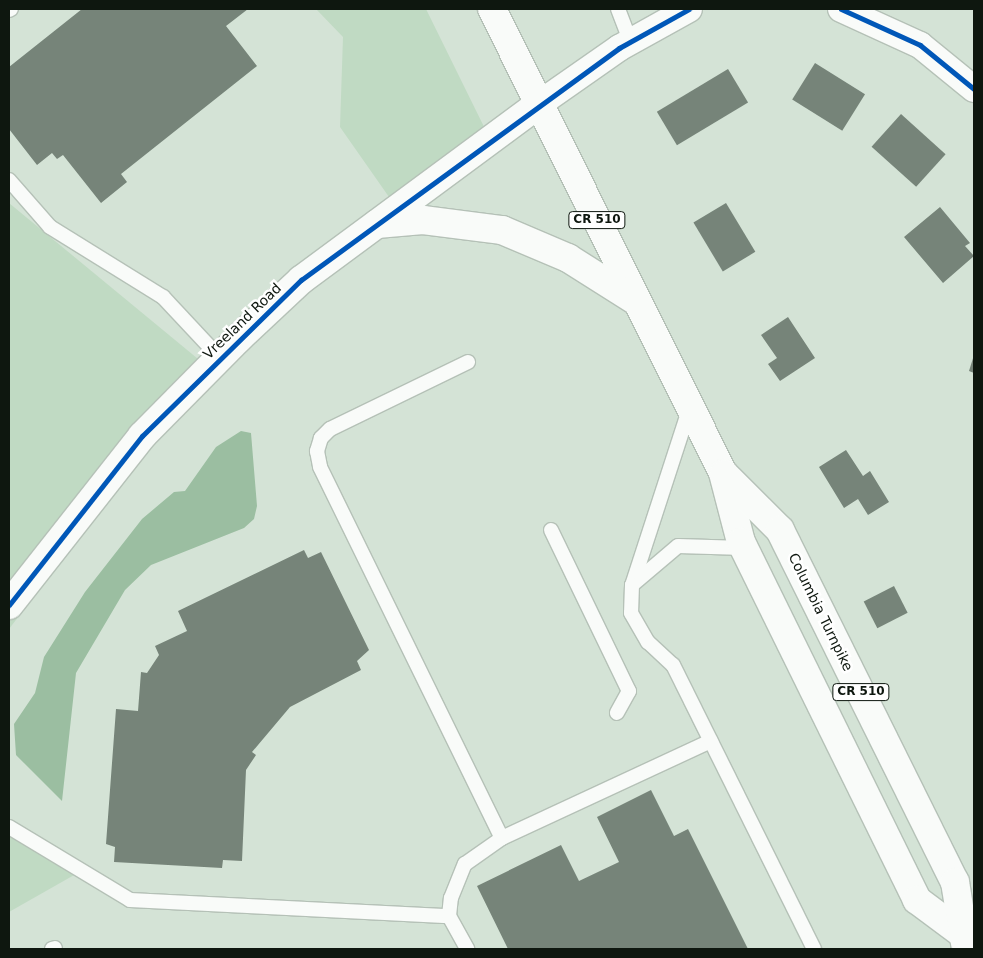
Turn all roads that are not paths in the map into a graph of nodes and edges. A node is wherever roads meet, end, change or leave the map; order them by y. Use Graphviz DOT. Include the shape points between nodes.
graph roads {
  1 [pos="492,9"];
  2 [pos="618,9"];
  3 [pos="689,9"];
  4 [pos="841,9"];
  5 [pos="630,41"];
  6 [pos="974,89"];
  7 [pos="539,104"];
  8 [pos="9,180"];
  9 [pos="377,224"];
  10 [pos="638,303"];
  11 [pos="220,358"];
  12 [pos="468,362"];
  13 [pos="690,406"];
  14 [pos="723,473"];
  15 [pos="551,530"];
  16 [pos="744,548"];
  17 [pos="632,585"];
  18 [pos="9,605"];
  19 [pos="617,713"];
  20 [pos="711,741"];
  21 [pos="9,827"];
  22 [pos="502,838"];
  23 [pos="449,916"];
  24 [pos="964,941"];
  25 [pos="467,949"];
  26 [pos="814,949"];
  1 -- 7 [label="main road, Columbia Turnpike / CR 510"];
  2 -- 5 [label="lane"];
  3 -- 5 [label="street"];
  4 -- 6 [label="street" via="920,45"];
  5 -- 7 [label="street"];
  7 -- 9 [label="main road, Vreeland Road"];
  7 -- 10 [label="main road, Columbia Turnpike / CR 510"];
  8 -- 11 [label="lane" via="50,227 163,297"];
  9 -- 10 [label="main road" via="401,219 448,221 509,232 568,258"];
  9 -- 11 [label="main road, Vreeland Road" via="301,280"];
  10 -- 13 [label="main road, Columbia Turnpike / CR 510"];
  11 -- 18 [label="main road, Vreeland Road" via="142,436"];
  12 -- 22 [label="lane" via="330,429 320,438 317,451 320,467"];
  13 -- 14 [label="main road, Columbia Turnpike / CR 510"];
  13 -- 17 [label="lane"];
  14 -- 16 [label="main road, Columbia Turnpike / CR 510"];
  14 -- 24 [label="main road, Columbia Turnpike / CR 510" via="780,530 955,882"];
  15 -- 19 [label="lane" via="629,691"];
  16 -- 17 [label="lane" via="678,546"];
  16 -- 24 [label="main road, Columbia Turnpike / CR 510" via="917,900"];
  17 -- 20 [label="lane" via="630,613 648,642 673,665"];
  20 -- 22 [label="lane"];
  20 -- 26 [label="lane"];
  21 -- 23 [label="lane" via="130,900"];
  22 -- 23 [label="lane" via="465,864 451,898"];
  23 -- 25 [label="lane"];
}
